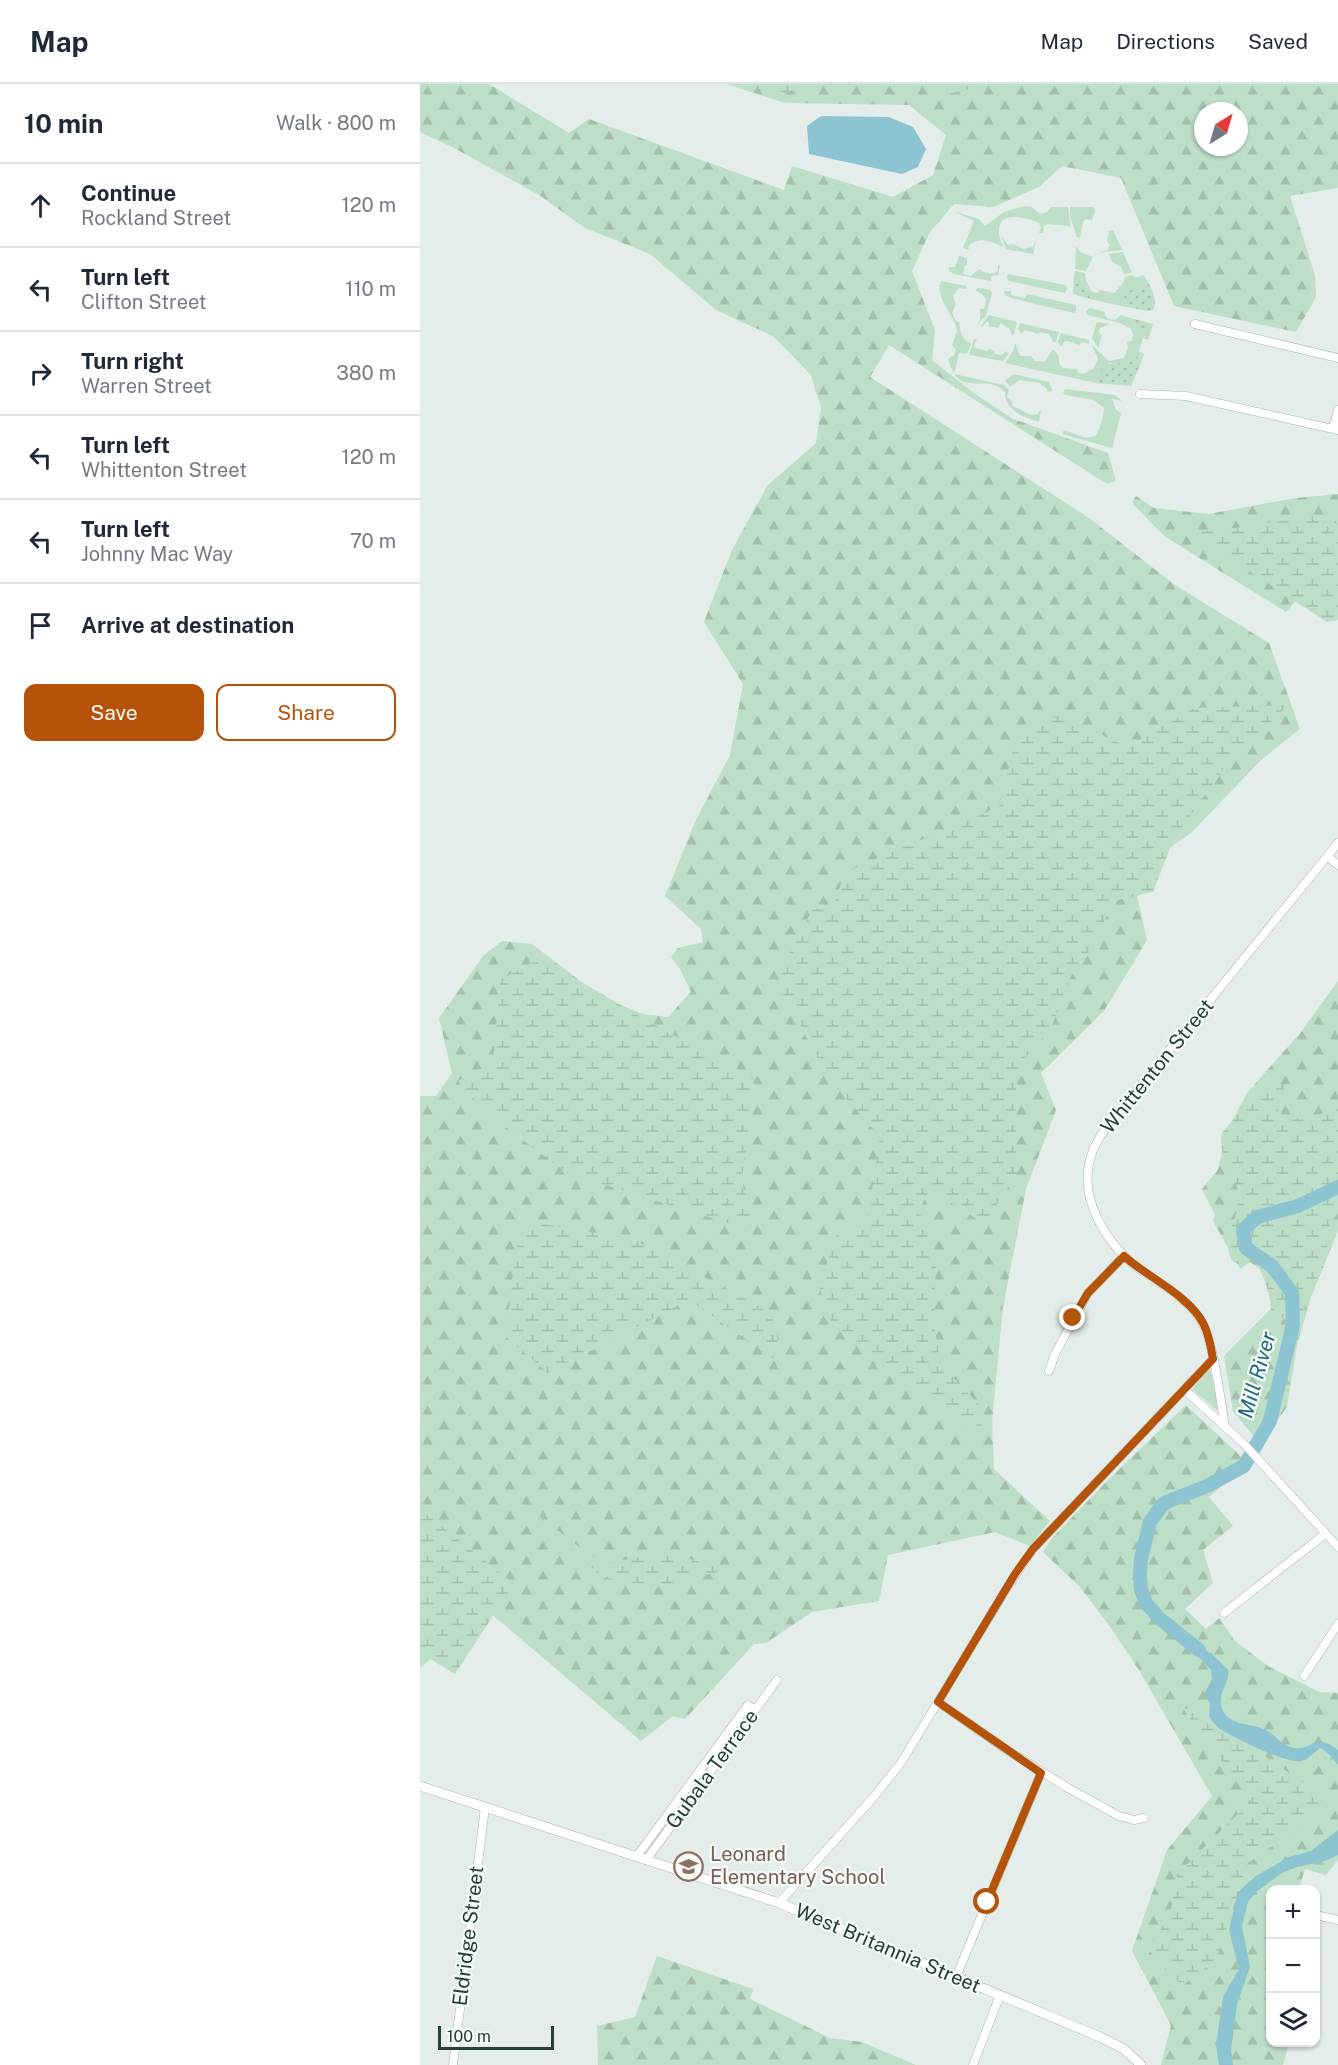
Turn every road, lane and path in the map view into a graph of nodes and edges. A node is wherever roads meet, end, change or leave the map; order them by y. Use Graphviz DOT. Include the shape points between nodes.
graph roads {
  1 [pos="1195,324"];
  2 [pos="1338,358"];
  3 [pos="1140,394"];
  4 [pos="1338,410"];
  5 [pos="1336,429"];
  6 [pos="1338,843"];
  7 [pos="1327,856"];
  8 [pos="1338,865"];
  9 [pos="1124,1256"];
  10 [pos="1213,1359"];
  11 [pos="1049,1371"];
  12 [pos="1185,1390"];
  13 [pos="1225,1426"];
  14 [pos="1325,1534"];
  15 [pos="1338,1547"];
  16 [pos="1224,1613"];
  17 [pos="1338,1624"];
  18 [pos="1304,1676"];
  19 [pos="777,1680"];
  20 [pos="938,1702"];
  21 [pos="755,1710"];
  22 [pos="1041,1773"];
  23 [pos="420,1786"];
  24 [pos="484,1807"];
  25 [pos="1144,1818"];
  26 [pos="642,1857"];
  27 [pos="779,1903"];
  28 [pos="1320,1916"];
  29 [pos="1338,1920"];
  30 [pos="956,1977"];
  31 [pos="1000,1995"];
  32 [pos="453,2065"];
  33 [pos="973,2065"];
  34 [pos="1141,2065"];
  1 -- 2 [label="street"];
  3 -- 5 [label="street" via="1193,397"];
  4 -- 5 [label="street"];
  6 -- 7 [label="street, Whittenton Street"];
  7 -- 8 [label="street"];
  7 -- 9 [label="street, Whittenton Street" via="1096,1143 1088,1169 1090,1197 1106,1233"];
  9 -- 10 [label="street, Whittenton Street" via="1197,1314 1206,1330"];
  9 -- 11 [label="street" via="1088,1293"];
  10 -- 12 [label="street"];
  10 -- 13 [label="street, Whittenton Street"];
  12 -- 13 [label="street"];
  12 -- 20 [label="street" via="1033,1549"];
  13 -- 14 [label="street"];
  14 -- 15 [label="street"];
  14 -- 16 [label="street"];
  17 -- 18 [label="street"];
  19 -- 21 [label="street, Gubala Terrace"];
  20 -- 22 [label="street"];
  20 -- 27 [label="street" via="891,1776"];
  21 -- 26 [label="street, Gubala Terrace"];
  21 -- 26 [label="street, Gubala Terrace" via="748,1705"];
  22 -- 25 [label="street" via="1114,1814"];
  22 -- 30 [label="street"];
  23 -- 24 [label="street, West Britannia Street"];
  24 -- 26 [label="street, West Britannia Street"];
  24 -- 32 [label="street, Eldridge Street"];
  26 -- 27 [label="street, West Britannia Street"];
  27 -- 30 [label="street, West Britannia Street"];
  28 -- 29 [label="street"];
  30 -- 31 [label="street, West Britannia Street"];
  31 -- 33 [label="street"];
  31 -- 34 [label="street, West Britannia Street" via="1116,2044"];
}
